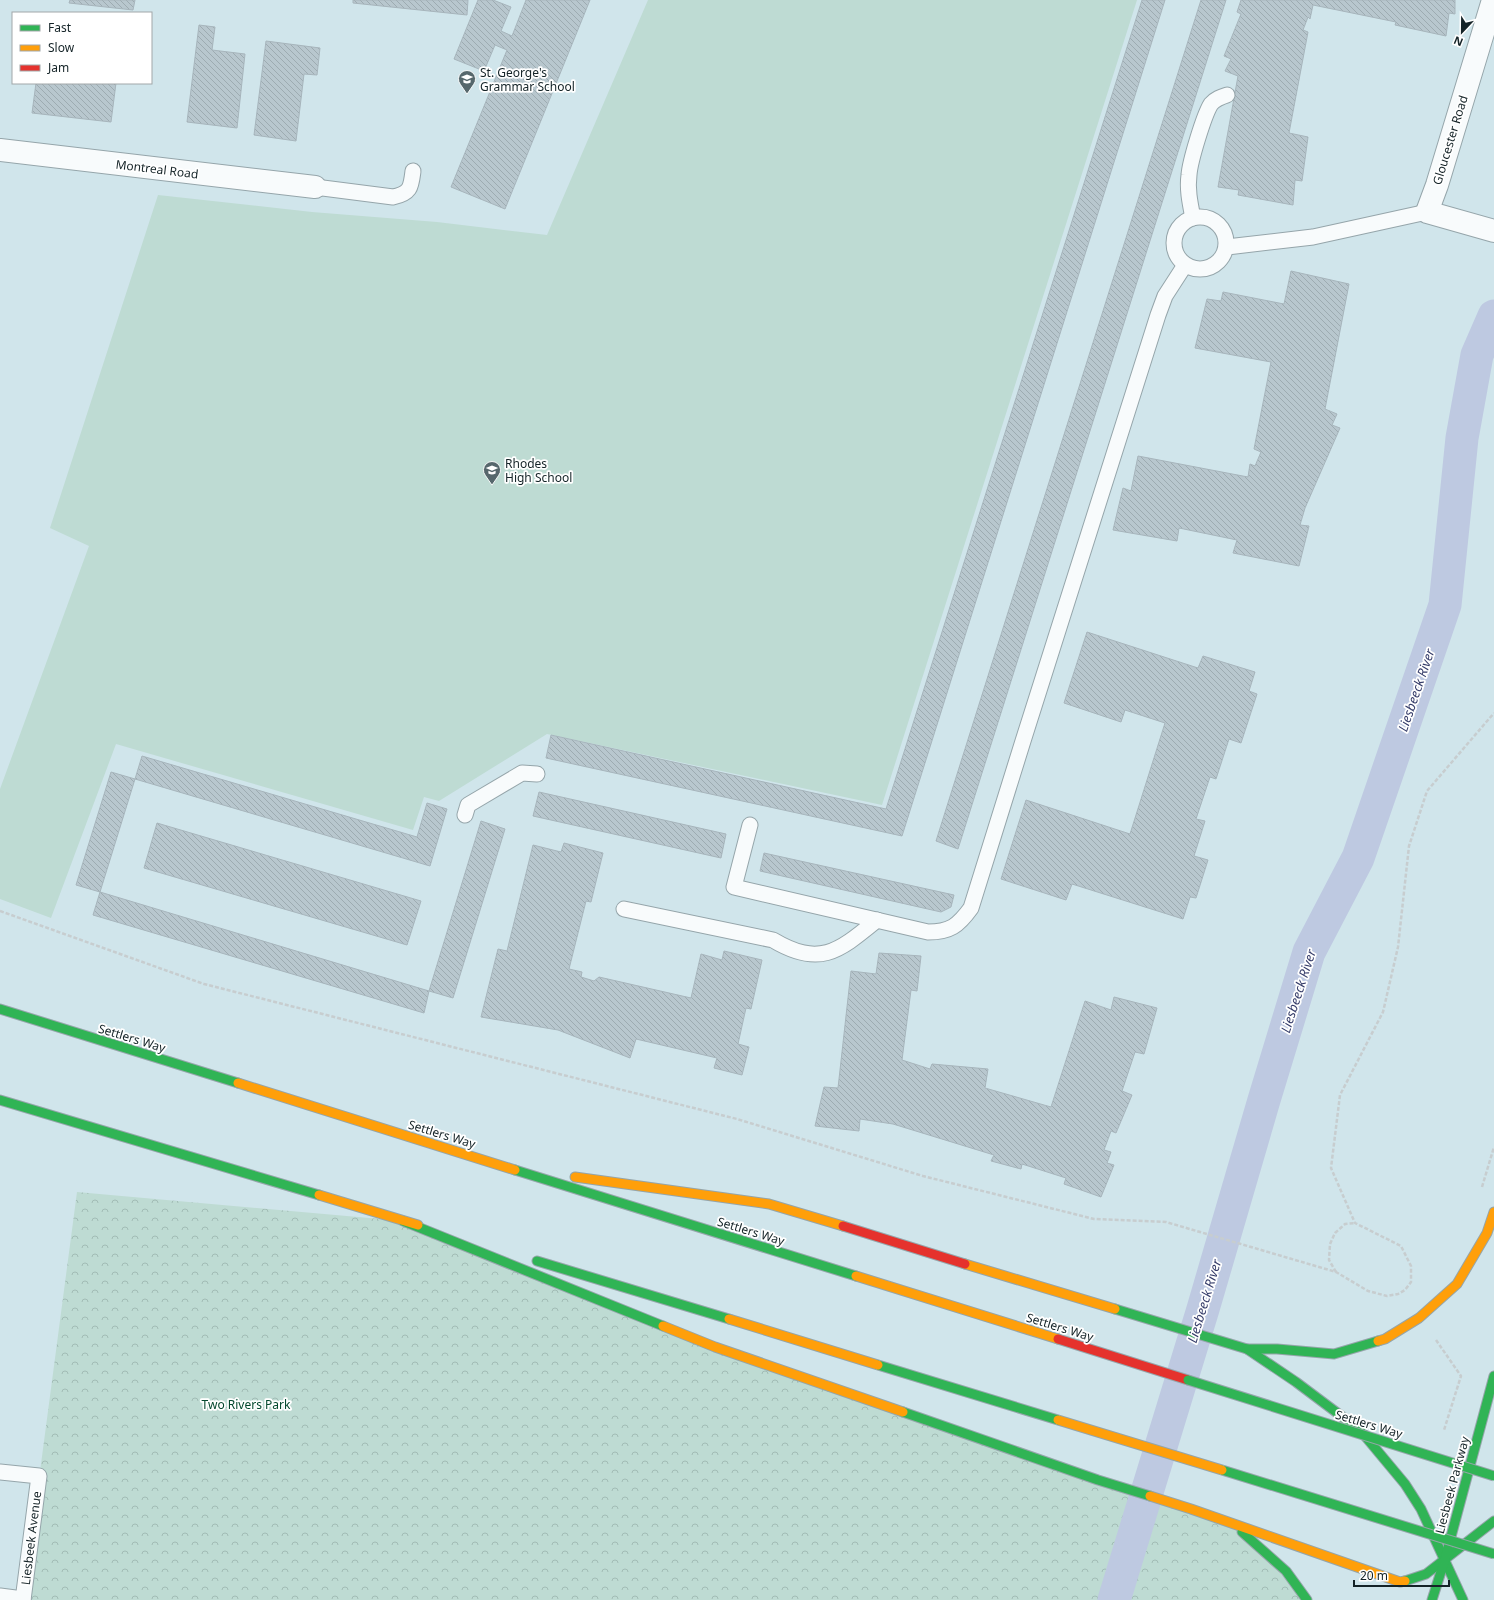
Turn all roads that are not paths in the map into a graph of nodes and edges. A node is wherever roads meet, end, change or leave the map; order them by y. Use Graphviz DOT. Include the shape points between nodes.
graph roads {
  1 [pos="1493,0"];
  2 [pos="1227,95"];
  3 [pos="0,150"];
  4 [pos="413,170"];
  5 [pos="314,188"];
  6 [pos="1427,212"];
  7 [pos="1193,218"];
  8 [pos="1494,231"];
  9 [pos="1227,247"];
  10 [pos="1185,265"];
  11 [pos="537,774"];
  12 [pos="465,815"];
  13 [pos="750,825"];
  14 [pos="624,909"];
  15 [pos="877,920"];
  16 [pos="0,1009"];
  17 [pos="0,1100"];
  18 [pos="512,1168"];
  19 [pos="1494,1212"];
  20 [pos="403,1221"];
  21 [pos="502,1251"];
  22 [pos="524,1258"];
  23 [pos="1247,1349"];
  24 [pos="1494,1376"];
  25 [pos="0,1472"];
  26 [pos="1494,1476"];
  27 [pos="1494,1521"];
  28 [pos="1230,1522"];
  29 [pos="1460,1534"];
  30 [pos="1448,1543"];
  31 [pos="1494,1554"];
  32 [pos="1444,1559"];
  33 [pos="0,1596"];
  34 [pos="23,1600"];
  35 [pos="1307,1600"];
  36 [pos="1432,1600"];
  37 [pos="1463,1600"];
  1 -- 6 [label="street, Gloucester Road"];
  2 -- 7 [label="lane" via="1211,103 1191,164 1188,192"];
  3 -- 5 [label="street, Montreal Road"];
  4 -- 5 [label="lane" via="410,188 404,194 393,197"];
  6 -- 8 [label="street"];
  6 -- 9 [label="lane" via="1313,236"];
  7 -- 9 [label="lane" via="1204,217 1214,220 1222,227"];
  7 -- 10 [label="lane" via="1184,222 1174,238 1174,248"];
  9 -- 10 [label="lane" via="1216,265 1206,269 1195,269"];
  10 -- 15 [label="lane" via="1165,296 1158,315 971,908 963,920 953,928 941,932 928,932"];
  11 -- 12 [label="lane" via="522,773 468,805"];
  13 -- 15 [label="lane" via="734,887"];
  14 -- 15 [label="lane" via="773,940 794,951 810,954 836,950"];
  16 -- 18 [label="main road, Settlers Way"];
  17 -- 20 [label="main road"];
  18 -- 23 [label="main road" via="769,1204"];
  18 -- 26 [label="main road, Settlers Way, bridge"];
  19 -- 23 [label="main road" via="1487,1233 1457,1284 1419,1318 1385,1339 1334,1354"];
  20 -- 21 [label="main road"];
  20 -- 28 [label="main road" via="715,1347 1098,1480"];
  22 -- 31 [label="main road, bridge"];
  23 -- 32 [label="main road" via="1360,1430 1405,1484 1421,1509"];
  24 -- 30 [label="main road, Liesbeek Parkway"];
  25 -- 34 [label="lane, Liesbeek Avenue" via="39,1476"];
  27 -- 32 [label="main road"];
  28 -- 32 [label="main road" via="1400,1582 1426,1574"];
  28 -- 35 [label="main road" via="1286,1571"];
  29 -- 30 [label="main road"];
  30 -- 32 [label="main road, Liesbeek Parkway"];
  32 -- 36 [label="main road, Liesbeek Parkway"];
  32 -- 37 [label="main road"];
  33 -- 34 [label="lane"];
}
